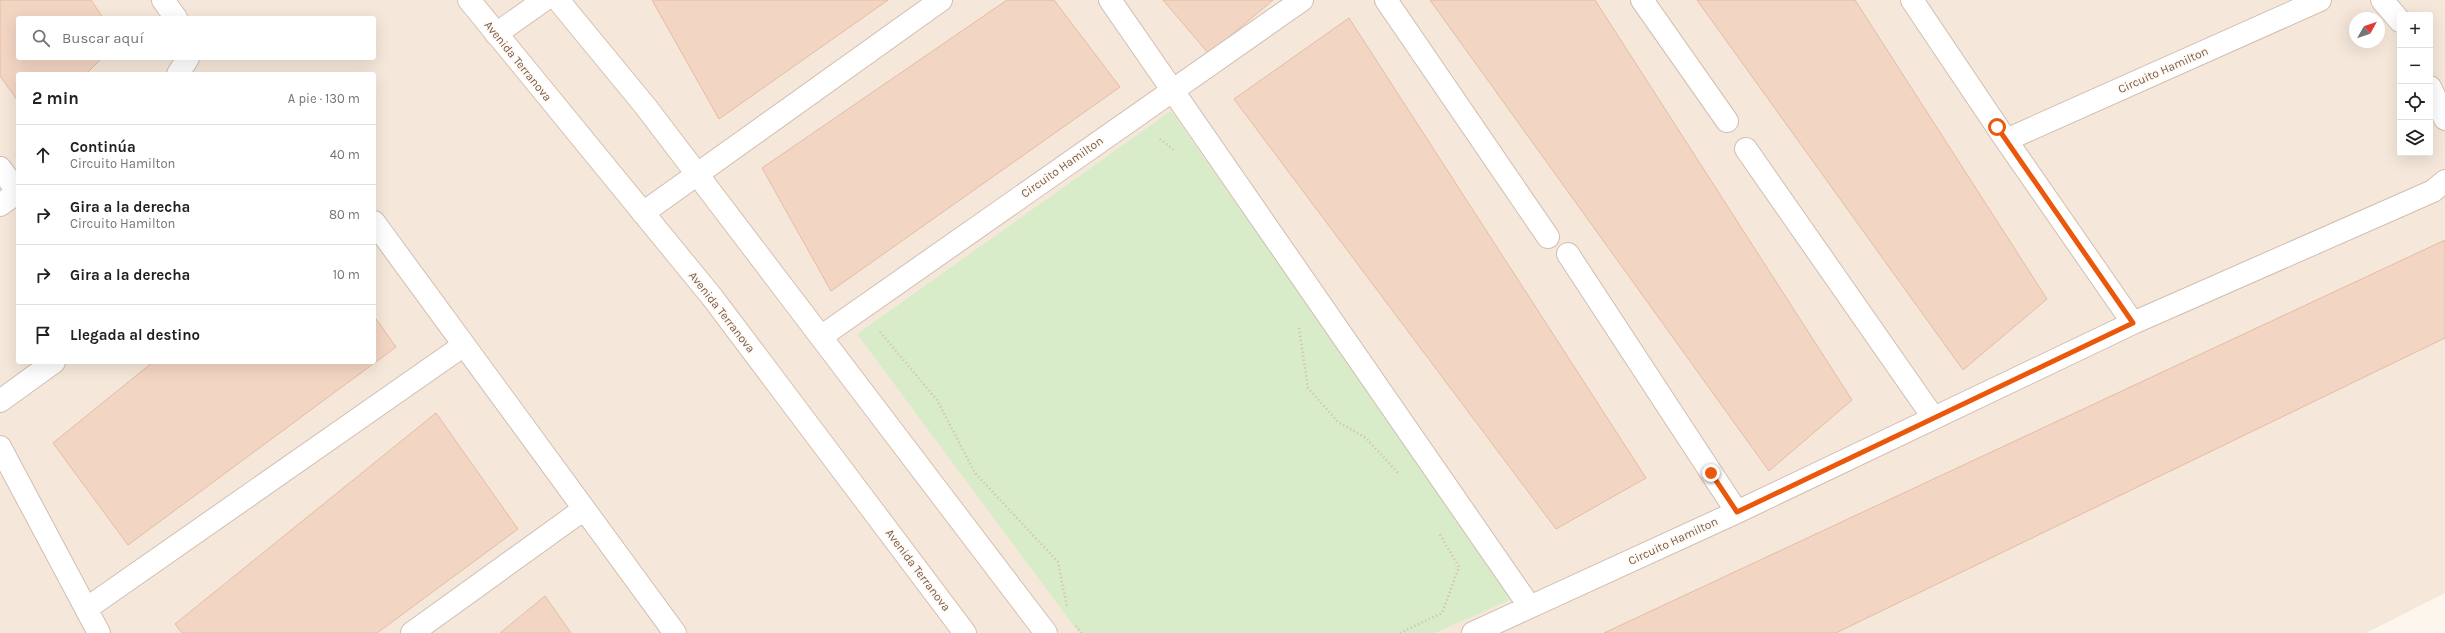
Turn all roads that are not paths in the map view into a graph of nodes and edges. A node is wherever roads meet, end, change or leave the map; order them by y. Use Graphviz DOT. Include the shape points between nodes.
graph roads {
  1 [pos="163,0"];
  2 [pos="469,0"];
  3 [pos="544,0"];
  4 [pos="558,0"];
  5 [pos="941,0"];
  6 [pos="1110,0"];
  7 [pos="1302,0"];
  8 [pos="1386,0"];
  9 [pos="1642,0"];
  10 [pos="1912,0"];
  11 [pos="2320,0"];
  12 [pos="2382,0"];
  13 [pos="175,16"];
  14 [pos="2397,18"];
  15 [pos="496,34"];
  16 [pos="187,60"];
  17 [pos="179,72"];
  18 [pos="1172,90"];
  19 [pos="2433,93"];
  20 [pos="2445,119"];
  21 [pos="1727,121"];
  22 [pos="2006,140"];
  23 [pos="1746,149"];
  24 [pos="0,168"];
  25 [pos="697,174"];
  26 [pos="2445,181"];
  27 [pos="16,189"];
  28 [pos="16,193"];
  29 [pos="0,205"];
  30 [pos="643,213"];
  31 [pos="376,225"];
  32 [pos="1548,237"];
  33 [pos="1568,254"];
  34 [pos="2133,323"];
  35 [pos="822,336"];
  36 [pos="464,345"];
  37 [pos="51,364"];
  38 [pos="0,401"];
  39 [pos="1933,417"];
  40 [pos="0,447"];
  41 [pos="584,509"];
  42 [pos="1737,512"];
  43 [pos="1530,607"];
  44 [pos="86,609"];
  45 [pos="99,633"];
  46 [pos="412,633"];
  47 [pos="675,633"];
  48 [pos="966,633"];
  49 [pos="1046,633"];
  50 [pos="1473,633"];
  1 -- 13 [label="street"];
  2 -- 15 [label="street, Avenida Terranova"];
  3 -- 15 [label="street"];
  4 -- 25 [label="street"];
  5 -- 25 [label="street"];
  6 -- 18 [label="street"];
  7 -- 18 [label="street, Circuito Hamilton"];
  8 -- 32 [label="street"];
  9 -- 21 [label="street"];
  10 -- 22 [label="street"];
  11 -- 22 [label="street, Circuito Hamilton"];
  12 -- 14 [label="street"];
  15 -- 30 [label="street, Avenida Terranova"];
  16 -- 17 [label="street"];
  18 -- 35 [label="street, Circuito Hamilton"];
  18 -- 43 [label="street"];
  19 -- 20 [label="street"];
  22 -- 34 [label="street"];
  23 -- 39 [label="street"];
  24 -- 27 [label="street"];
  25 -- 30 [label="street"];
  25 -- 35 [label="street"];
  26 -- 34 [label="street, Circuito Hamilton" via="2433,191"];
  28 -- 29 [label="street"];
  30 -- 48 [label="street, Avenida Terranova" via="712,297"];
  31 -- 36 [label="street"];
  33 -- 42 [label="street"];
  34 -- 39 [label="street, Circuito Hamilton"];
  35 -- 49 [label="street"];
  36 -- 41 [label="street"];
  36 -- 44 [label="street"];
  37 -- 38 [label="street"];
  39 -- 42 [label="street, Circuito Hamilton"];
  40 -- 44 [label="street"];
  41 -- 46 [label="street"];
  41 -- 47 [label="street"];
  42 -- 43 [label="street, Circuito Hamilton"];
  43 -- 50 [label="street, Circuito Hamilton"];
  44 -- 45 [label="street"];
}
